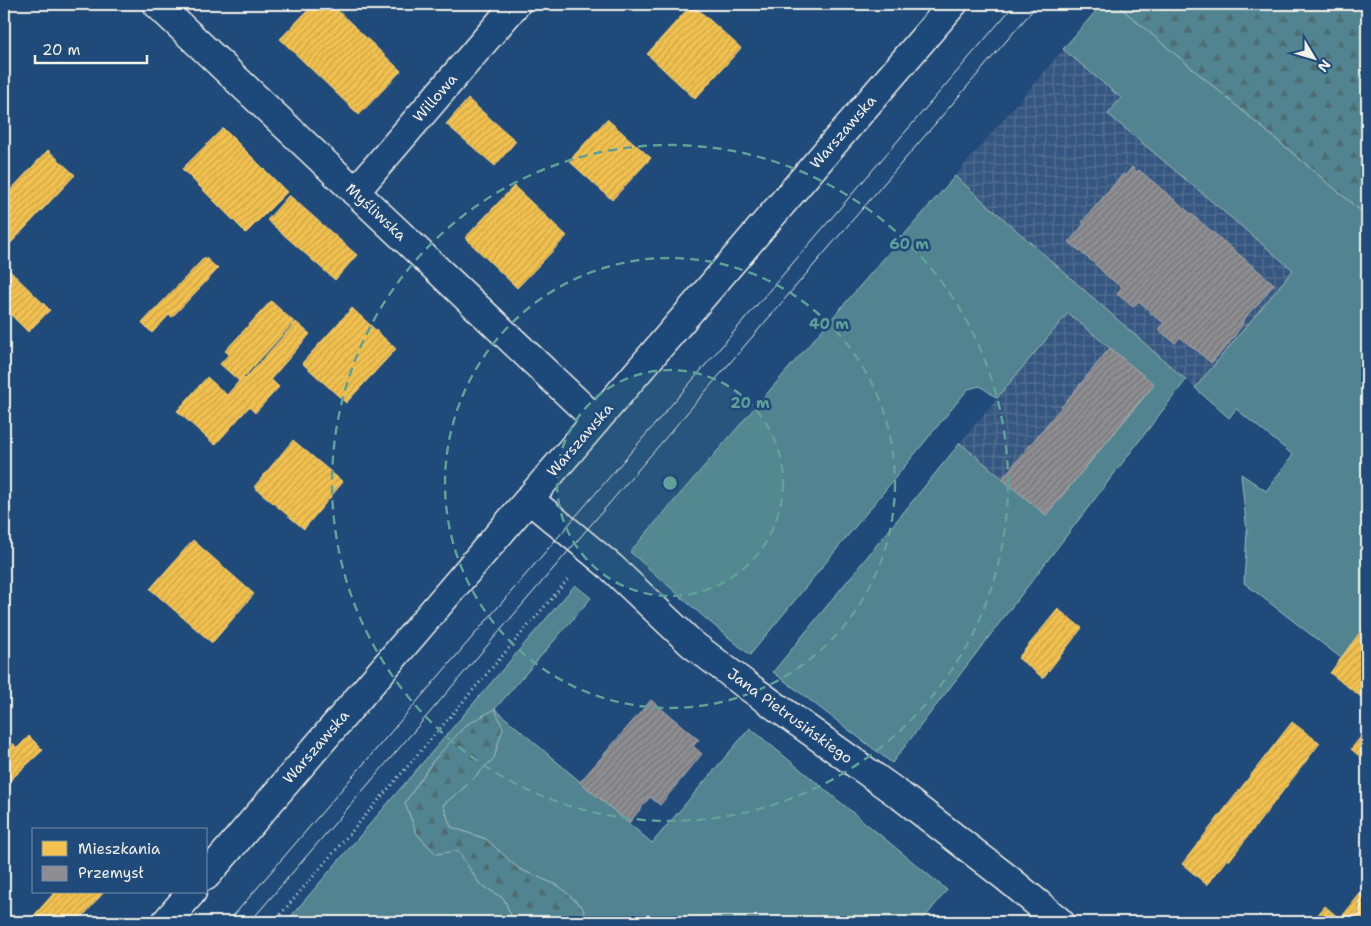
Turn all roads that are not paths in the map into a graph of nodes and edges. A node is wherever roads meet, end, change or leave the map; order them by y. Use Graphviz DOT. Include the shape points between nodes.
graph roads {
  1 [pos="158,4"];
  2 [pos="516,4"];
  3 [pos="953,4"];
  4 [pos="355,192"];
  5 [pos="596,420"];
  6 [pos="529,499"];
  7 [pos="208,874"];
  8 [pos="190,894"];
  9 [pos="166,922"];
  10 [pos="1060,922"];
  1 -- 4 [label="street, Myśliwska"];
  2 -- 4 [label="street, Willowa"];
  3 -- 5 [label="street, Warszawska"];
  4 -- 5 [label="street, Myśliwska"];
  5 -- 6 [label="street, Warszawska"];
  6 -- 7 [label="street, Warszawska"];
  6 -- 10 [label="street, Jana Pietrusińskiego" via="611,567 692,644 902,796"];
  8 -- 9 [label="street"];
}
